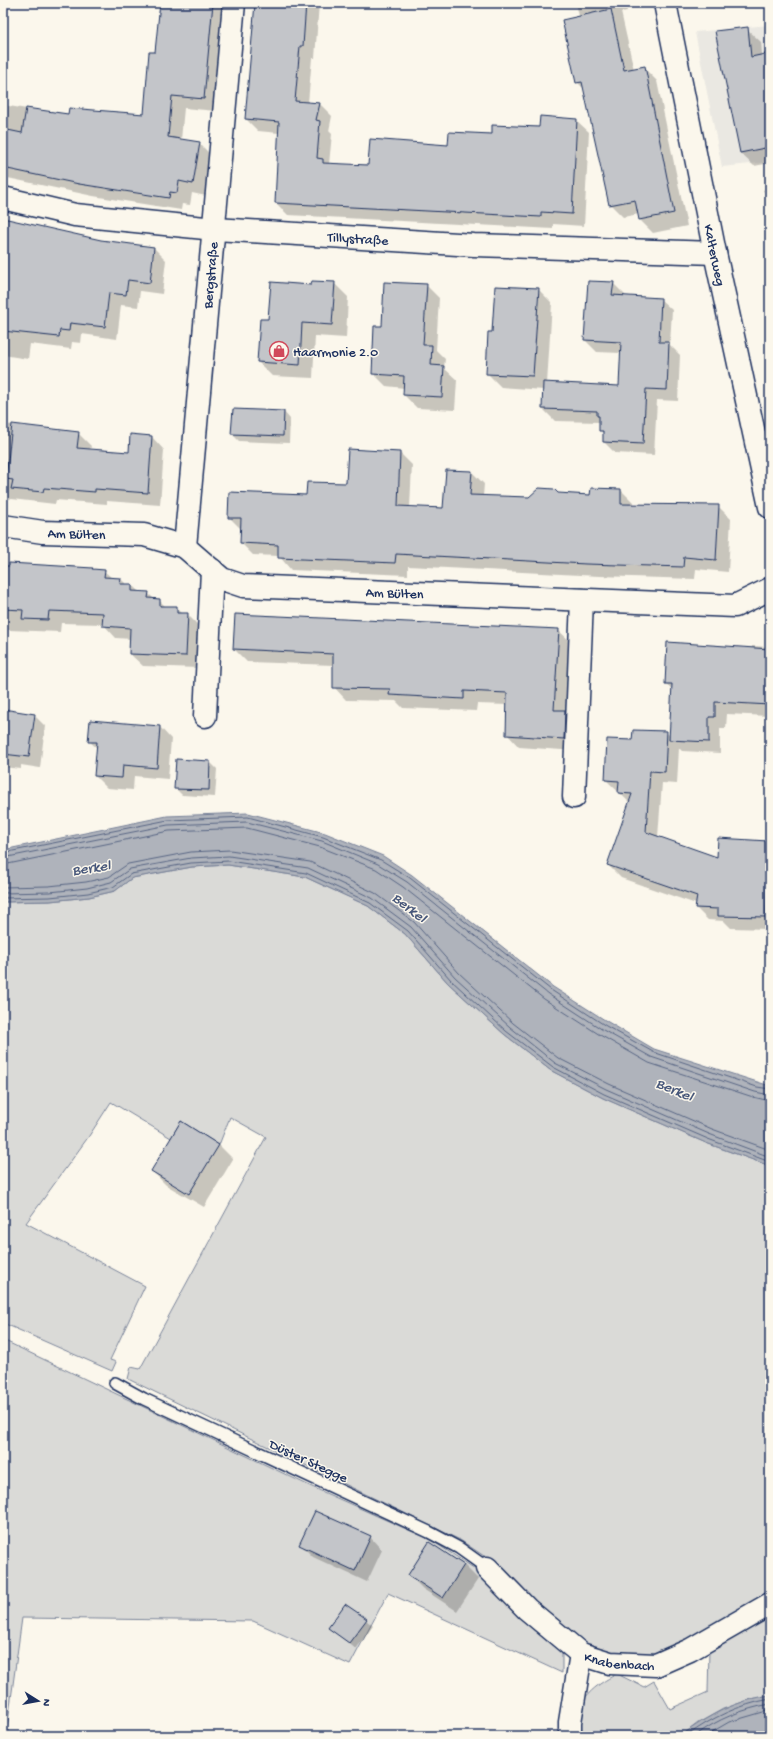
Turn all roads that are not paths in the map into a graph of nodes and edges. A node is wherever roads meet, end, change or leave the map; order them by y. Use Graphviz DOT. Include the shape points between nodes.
graph roads {
  1 [pos="234,3"];
  2 [pos="665,3"];
  3 [pos="3,198"];
  4 [pos="215,229"];
  5 [pos="715,253"];
  6 [pos="770,507"];
  7 [pos="3,526"];
  8 [pos="185,547"];
  9 [pos="212,570"];
  10 [pos="770,589"];
  11 [pos="582,600"];
  12 [pos="205,716"];
  13 [pos="574,797"];
  14 [pos="115,1383"];
  15 [pos="487,1568"];
  16 [pos="770,1604"];
  17 [pos="582,1654"];
  18 [pos="570,1736"];
  1 -- 4 [label="street, Bergstraße"];
  2 -- 5 [label="street, Kalterweg"];
  3 -- 4 [label="street, Tillystraße" via="75,215"];
  4 -- 5 [label="street, Tillystraße" via="474,245"];
  4 -- 8 [label="street, Bergstraße"];
  5 -- 6 [label="street, Kalterweg"];
  7 -- 8 [label="street, Am Bülten" via="44,532 144,535"];
  8 -- 9 [label="street, Am Bülten"];
  9 -- 11 [label="street, Am Bülten" via="222,579 243,586"];
  9 -- 12 [label="street"];
  10 -- 11 [label="street, Am Bülten" via="735,606"];
  11 -- 13 [label="street"];
  14 -- 15 [label="lane, Düster Stegge" via="144,1399 429,1532 459,1548"];
  15 -- 17 [label="street, Knabenbach" via="527,1609"];
  16 -- 17 [label="street, Knabenbach" via="690,1650 656,1665 610,1663"];
  17 -- 18 [label="street" via="570,1722"];
}
